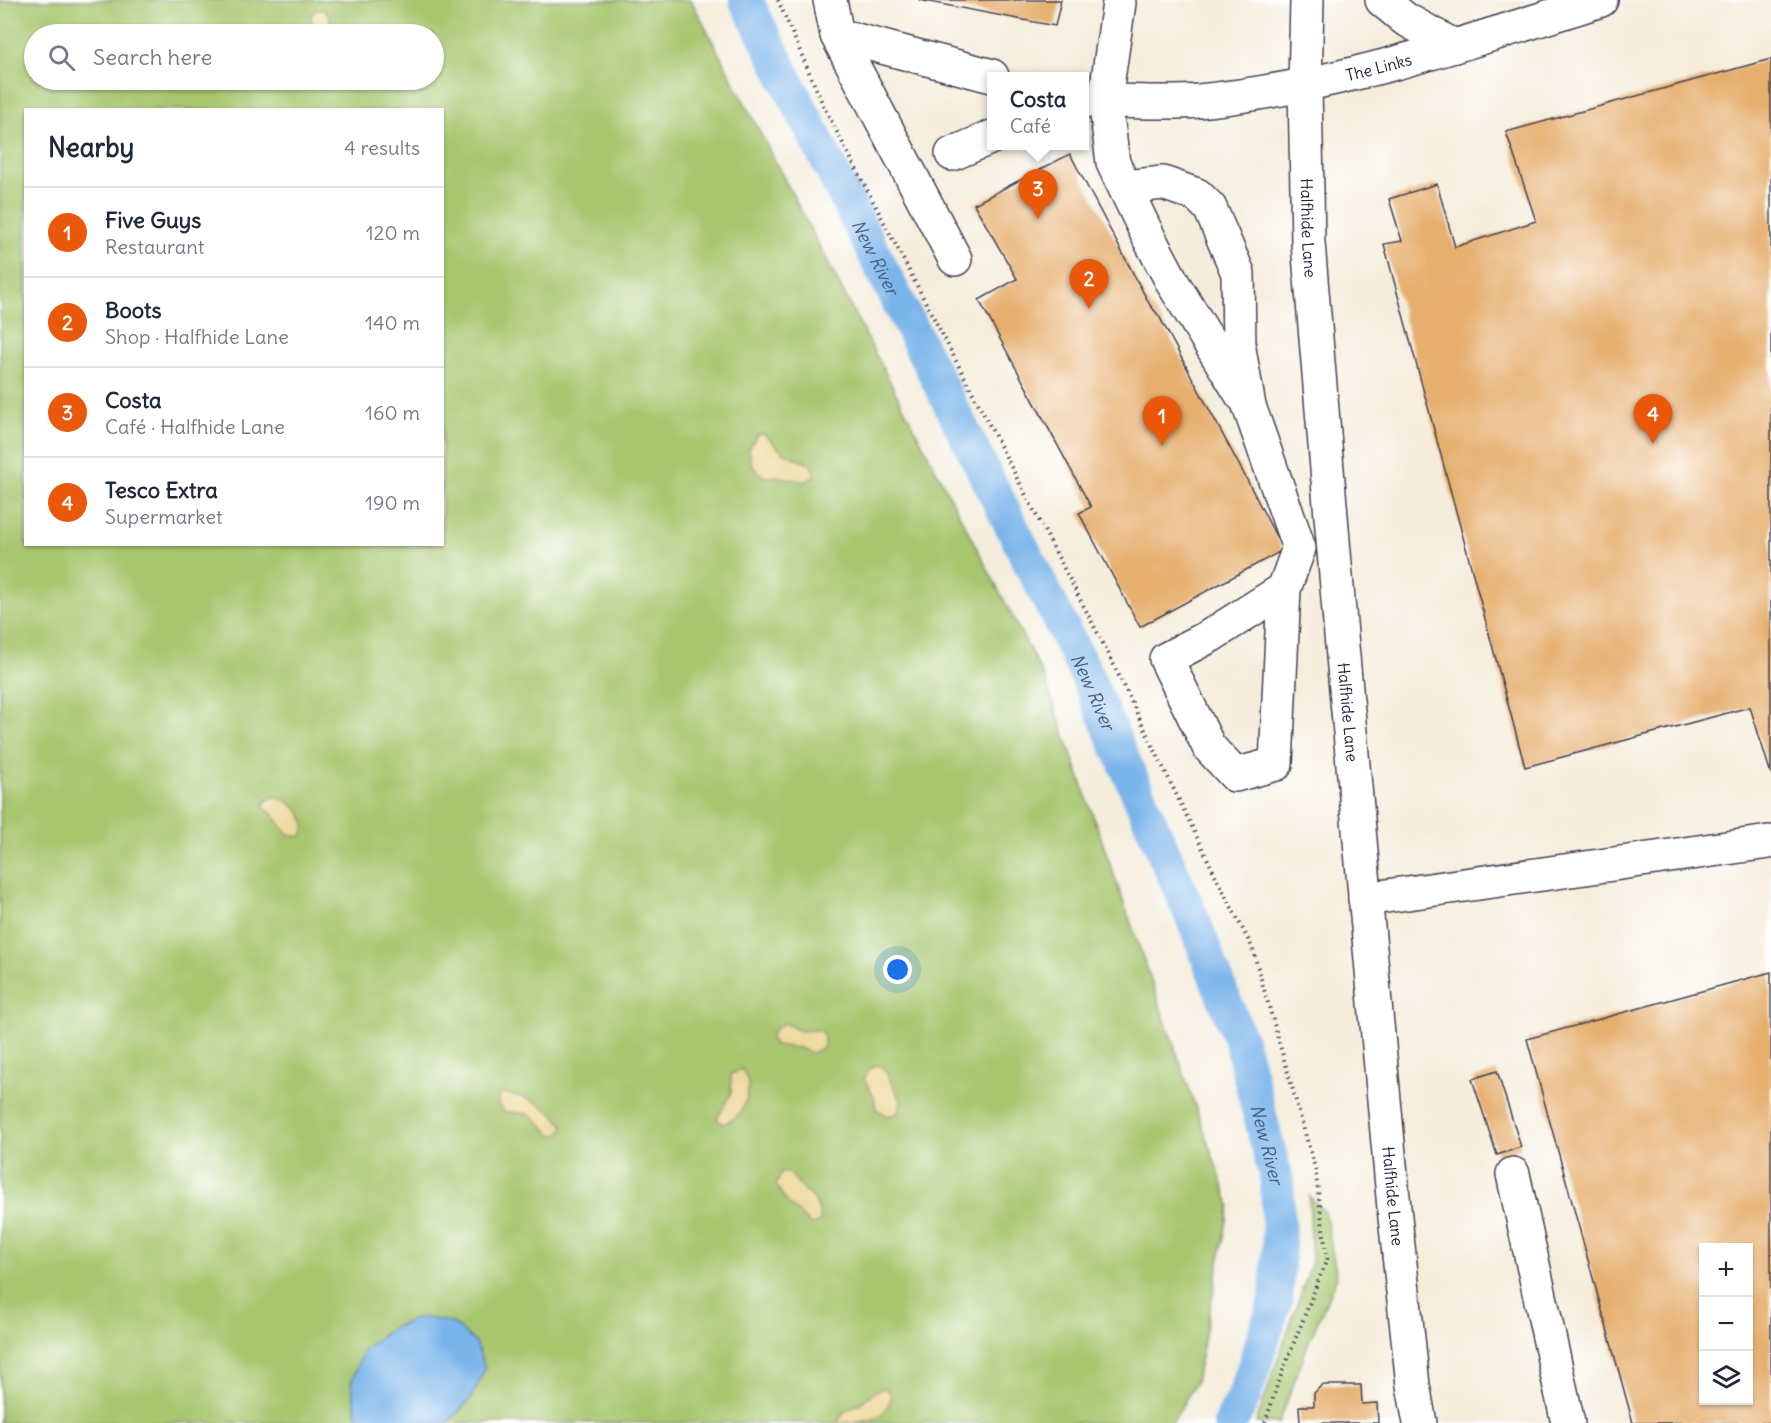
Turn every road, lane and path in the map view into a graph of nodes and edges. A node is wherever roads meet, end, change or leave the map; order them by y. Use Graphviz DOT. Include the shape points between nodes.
graph roads {
  1 [pos="778,0"];
  2 [pos="830,0"];
  3 [pos="1307,0"];
  4 [pos="1382,0"];
  5 [pos="1601,0"];
  6 [pos="1127,1"];
  7 [pos="837,35"];
  8 [pos="1454,46"];
  9 [pos="987,75"];
  10 [pos="1305,86"];
  11 [pos="1095,100"];
  12 [pos="987,139"];
  13 [pos="952,154"];
  14 [pos="1125,187"];
  15 [pos="955,259"];
  16 [pos="1248,406"];
  17 [pos="1284,588"];
  18 [pos="1769,842"];
  19 [pos="1365,899"];
  20 [pos="1513,1174"];
  21 [pos="1265,1423"];
  22 [pos="1420,1423"];
  23 [pos="1568,1423"];
  1 -- 21 [label="path" via="824,107 1107,651 1252,947 1315,1168 1327,1259"];
  2 -- 7 [label="main road"];
  3 -- 10 [label="main road, Halfhide Lane"];
  4 -- 8 [label="main road, The Links" via="1406,19"];
  5 -- 8 [label="main road, The Links"];
  6 -- 11 [label="main road"];
  7 -- 9 [label="main road"];
  7 -- 15 [label="main road"];
  8 -- 10 [label="main road, The Links"];
  10 -- 11 [label="main road, The Links" via="1197,101"];
  10 -- 19 [label="main road, Halfhide Lane" via="1308,243"];
  11 -- 14 [label="main road" via="1113,163"];
  12 -- 13 [label="main road"];
  14 -- 16 [label="main road" via="1174,285"];
  14 -- 16 [label="main road" via="1163,183 1197,195 1210,208 1238,273 1239,349"];
  16 -- 17 [label="main road" via="1299,548"];
  17 -- 17 [label="main road" via="1276,764 1235,775 1209,747 1166,659"];
  18 -- 19 [label="main road"];
  19 -- 22 [label="main road, Halfhide Lane" via="1395,1220"];
  20 -- 23 [label="main road"];
}
